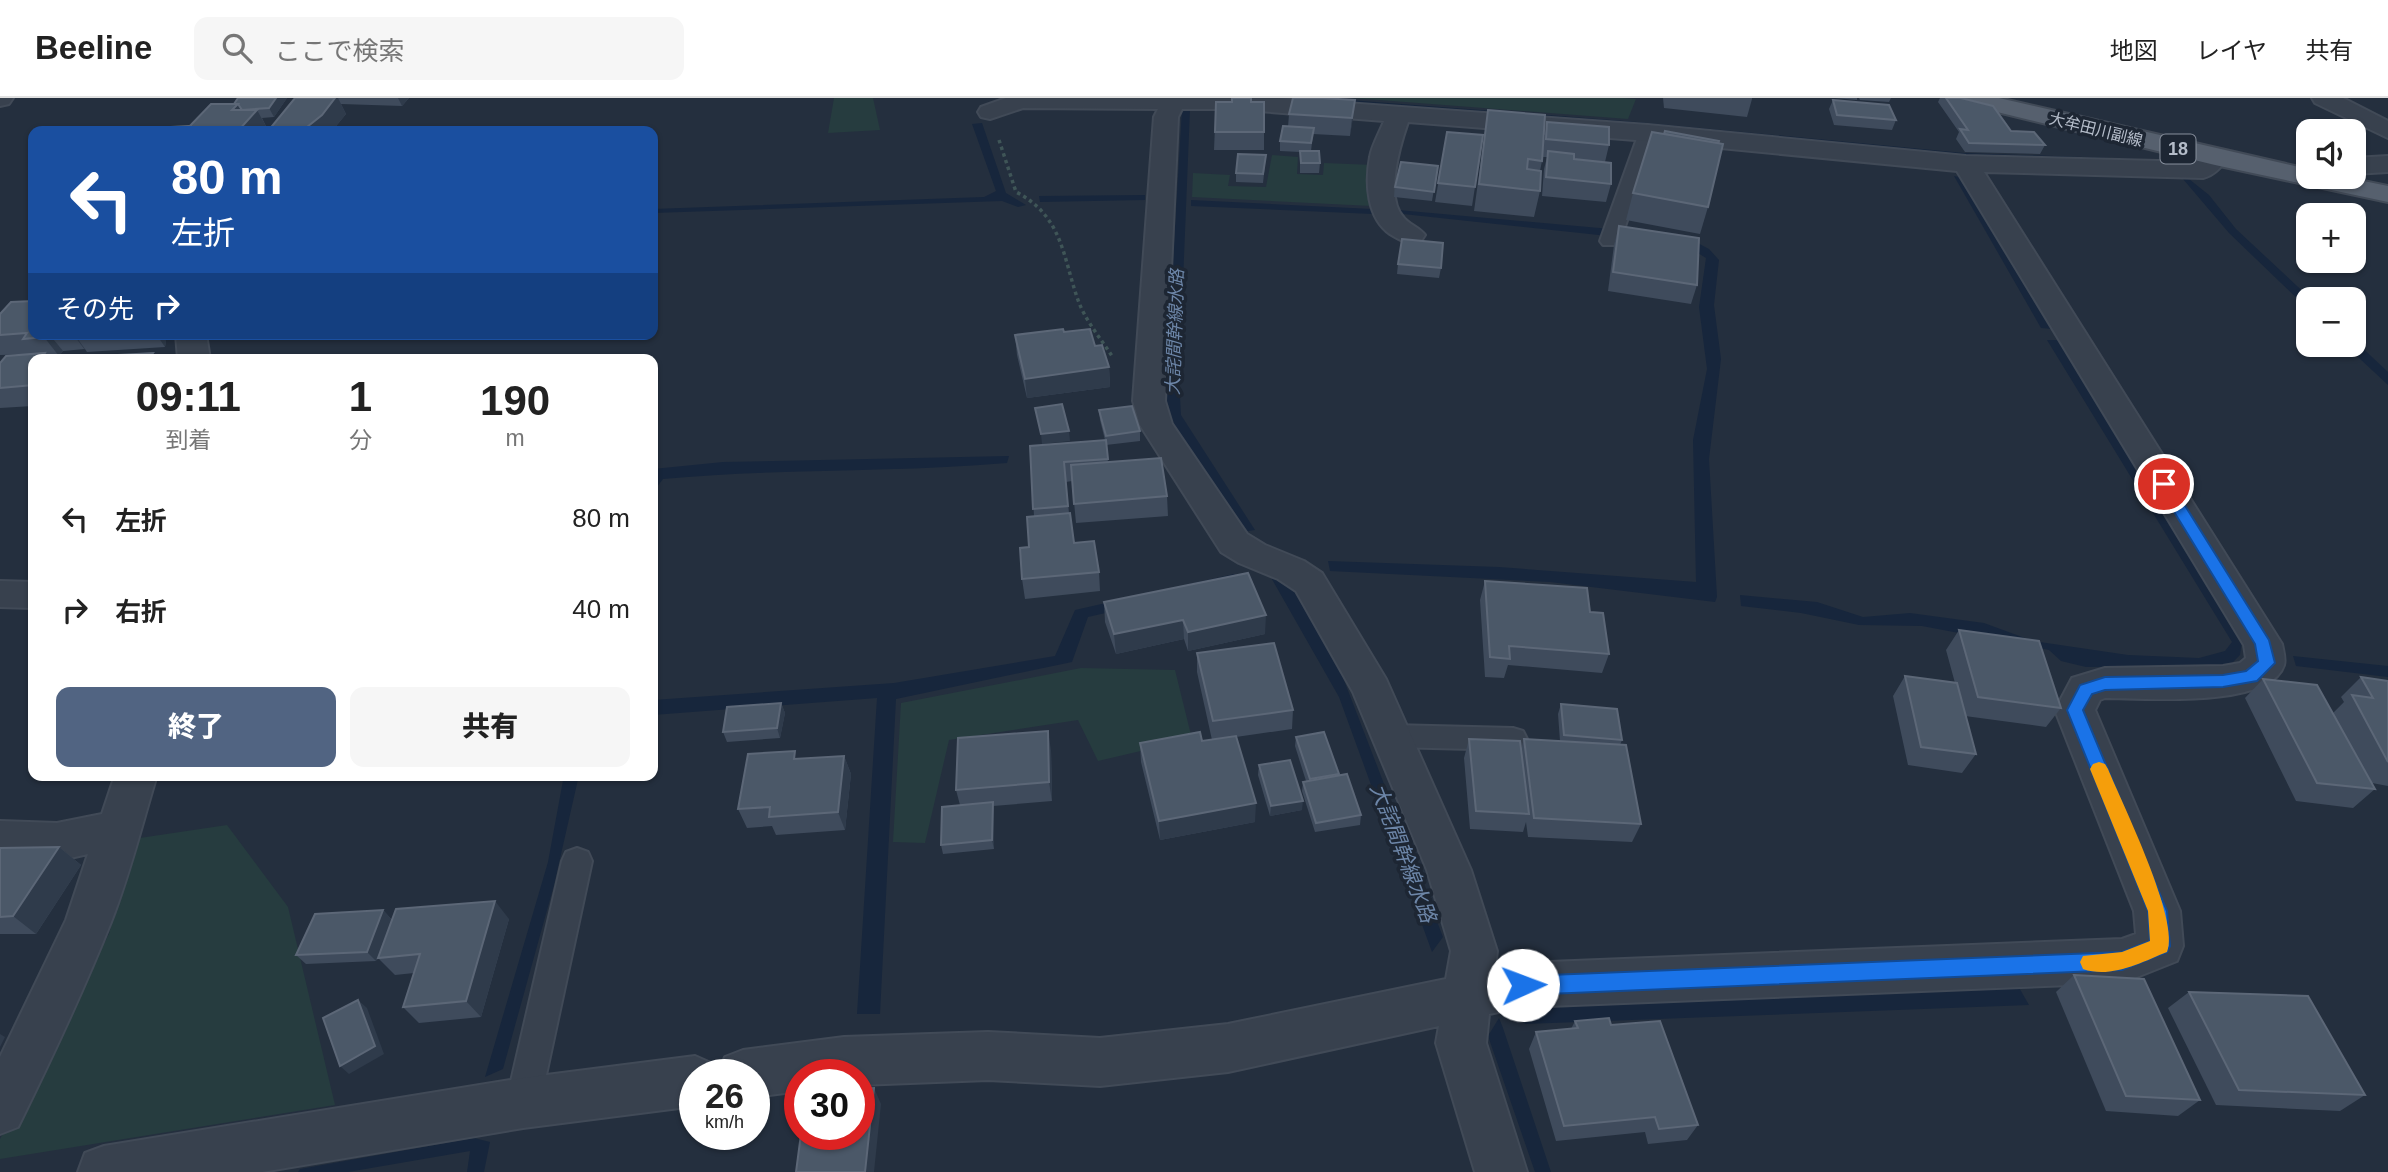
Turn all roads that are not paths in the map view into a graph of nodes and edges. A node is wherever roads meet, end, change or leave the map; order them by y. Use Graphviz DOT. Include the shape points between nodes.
graph roads {
  1 [pos="1969,98"];
  2 [pos="2325,98"];
  3 [pos="1019,99"];
  4 [pos="1178,100"];
  5 [pos="990,112"];
  6 [pos="1399,114"];
  7 [pos="2388,131"];
  8 [pos="1648,133"];
  9 [pos="2215,157"];
  10 [pos="1966,163"];
  11 [pos="2388,164"];
  12 [pos="2366,165"];
  13 [pos="2296,170"];
  14 [pos="2279,171"];
  15 [pos="2388,194"];
  16 [pos="1613,232"];
  17 [pos="1411,235"];
  18 [pos="0,594"];
  19 [pos="28,595"];
  20 [pos="1392,736"];
  21 [pos="1513,739"];
  22 [pos="134,781"];
  23 [pos="121,828"];
  24 [pos="0,840"];
  25 [pos="577,861"];
  26 [pos="1467,997"];
  27 [pos="770,1071"];
  28 [pos="679,1083"];
  29 [pos="523,1103"];
  30 [pos="0,1109"];
  31 [pos="104,1172"];
  32 [pos="1502,1172"];
  1 -- 9 [label="main road, 大牟田川副線 / 18"];
  2 -- 7 [label="street"];
  3 -- 4 [label="street"];
  3 -- 5 [label="street"];
  4 -- 6 [label="street"];
  4 -- 20 [label="street" via="1166,117 1149,401 1156,425 1234,543 1243,551 1295,570 1309,582 1372,690"];
  6 -- 8 [label="street"];
  6 -- 17 [label="street" via="1384,157 1383,203 1391,222"];
  8 -- 10 [label="street"];
  8 -- 16 [label="lane"];
  9 -- 10 [label="street" via="2203,170"];
  9 -- 14 [label="main road, 大牟田川副線 / 18"];
  10 -- 26 [label="street" via="2263,644 2266,663 2251,676 2223,681 2105,683 2086,689 2075,710 2157,911 2160,946 2122,961 1523,985"];
  11 -- 12 [label="street"];
  13 -- 14 [label="street"];
  14 -- 15 [label="main road, 大牟田川副線 / 18"];
  18 -- 19 [label="street"];
  20 -- 21 [label="lane"];
  20 -- 26 [label="street" via="1449,870 1474,951"];
  22 -- 23 [label="street"];
  23 -- 24 [label="street" via="57,842"];
  23 -- 30 [label="street" via="89,920"];
  25 -- 29 [label="lane"];
  26 -- 27 [label="street" via="1215,1050 1100,1062 988,1056 844,1061"];
  26 -- 32 [label="street" via="1461,1043"];
  28 -- 29 [label="street"];
  29 -- 31 [label="street"];
}
